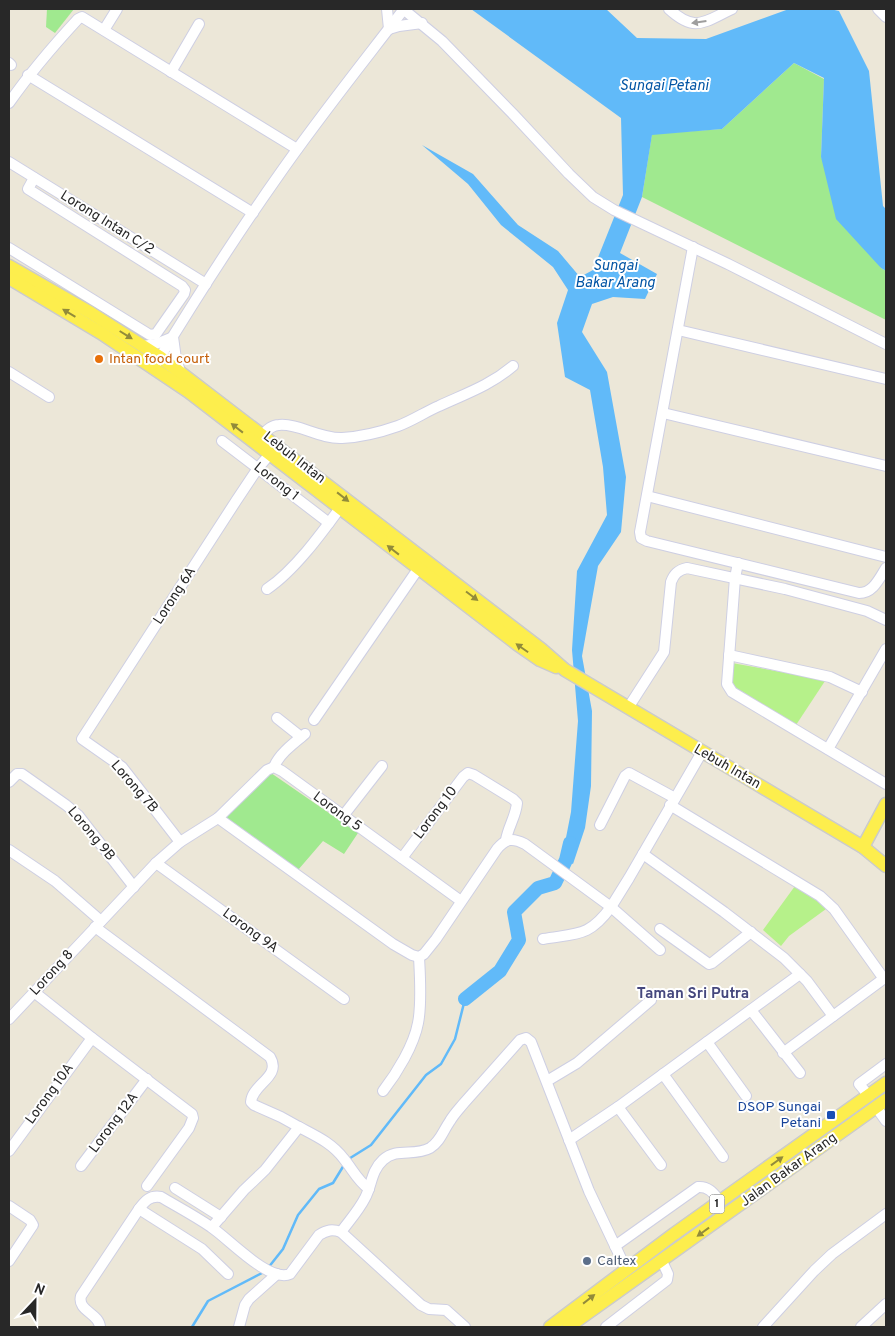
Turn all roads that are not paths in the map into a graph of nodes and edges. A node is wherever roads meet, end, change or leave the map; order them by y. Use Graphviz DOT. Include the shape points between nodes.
graph roads {
  1 [pos="117,9"];
  2 [pos="387,9"];
  3 [pos="403,9"];
  4 [pos="417,9"];
  5 [pos="669,9"];
  6 [pos="878,9"];
  7 [pos="727,10"];
  8 [pos="886,17"];
  9 [pos="422,23"];
  10 [pos="199,24"];
  11 [pos="389,29"];
  12 [pos="104,30"];
  13 [pos="171,72"];
  14 [pos="28,75"];
  15 [pos="9,104"];
  16 [pos="298,149"];
  17 [pos="9,162"];
  18 [pos="34,178"];
  19 [pos="253,213"];
  20 [pos="136,240"];
  21 [pos="693,247"];
  22 [pos="9,248"];
  23 [pos="129,252"];
  24 [pos="9,266"];
  25 [pos="9,278"];
  26 [pos="206,284"];
  27 [pos="98,302"];
  28 [pos="90,313"];
  29 [pos="678,330"];
  30 [pos="101,333"];
  31 [pos="173,337"];
  32 [pos="886,344"];
  33 [pos="143,346"];
  34 [pos="157,362"];
  35 [pos="513,366"];
  36 [pos="180,371"];
  37 [pos="9,372"];
  38 [pos="886,379"];
  39 [pos="49,397"];
  40 [pos="663,413"];
  41 [pos="262,434"];
  42 [pos="222,441"];
  43 [pos="270,454"];
  44 [pos="886,466"];
  45 [pos="258,468"];
  46 [pos="647,496"];
  47 [pos="340,508"];
  48 [pos="329,523"];
  49 [pos="886,557"];
  50 [pos="738,563"];
  51 [pos="886,568"];
  52 [pos="418,569"];
  53 [pos="735,578"];
  54 [pos="267,589"];
  55 [pos="886,620"];
  56 [pos="886,650"];
  57 [pos="729,655"];
  58 [pos="568,672"];
  59 [pos="862,692"];
  60 [pos="628,708"];
  61 [pos="277,718"];
  62 [pos="314,720"];
  63 [pos="82,739"];
  64 [pos="828,749"];
  65 [pos="702,752"];
  66 [pos="382,766"];
  67 [pos="274,767"];
  68 [pos="9,782"];
  69 [pos="886,784"];
  70 [pos="672,802"];
  71 [pos="886,804"];
  72 [pos="343,816"];
  73 [pos="218,818"];
  74 [pos="600,825"];
  75 [pos="506,840"];
  76 [pos="180,842"];
  77 [pos="863,847"];
  78 [pos="9,850"];
  79 [pos="643,854"];
  80 [pos="402,858"];
  81 [pos="156,863"];
  82 [pos="886,866"];
  83 [pos="134,887"];
  84 [pos="462,901"];
  85 [pos="611,906"];
  86 [pos="98,924"];
  87 [pos="660,929"];
  88 [pos="751,932"];
  89 [pos="543,939"];
  90 [pos="660,950"];
  91 [pos="419,956"];
  92 [pos="800,974"];
  93 [pos="883,979"];
  94 [pos="886,990"];
  95 [pos="34,992"];
  96 [pos="344,999"];
  97 [pos="651,1000"];
  98 [pos="751,1010"];
  99 [pos="833,1016"];
  100 [pos="9,1019"];
  101 [pos="92,1038"];
  102 [pos="707,1042"];
  103 [pos="783,1053"];
  104 [pos="886,1064"];
  105 [pos="800,1073"];
  106 [pos="663,1074"];
  107 [pos="147,1080"];
  108 [pos="547,1080"];
  109 [pos="886,1083"];
  110 [pos="384,1091"];
  111 [pos="746,1096"];
  112 [pos="868,1096"];
  113 [pos="881,1103"];
  114 [pos="618,1107"];
  115 [pos="886,1121"];
  116 [pos="299,1128"];
  117 [pos="569,1140"];
  118 [pos="9,1151"];
  119 [pos="723,1157"];
  120 [pos="661,1165"];
  121 [pos="81,1166"];
  122 [pos="748,1182"];
  123 [pos="147,1186"];
  124 [pos="175,1188"];
  125 [pos="369,1189"];
  126 [pos="757,1193"];
  127 [pos="720,1201"];
  128 [pos="9,1206"];
  129 [pos="138,1209"];
  130 [pos="886,1214"];
  131 [pos="221,1216"];
  132 [pos="212,1227"];
  133 [pos="341,1232"];
  134 [pos="615,1246"];
  135 [pos="9,1261"];
  136 [pos="662,1261"];
  137 [pos="626,1269"];
  138 [pos="274,1273"];
  139 [pos="228,1274"];
  140 [pos="886,1304"];
  141 [pos="576,1325"];
  142 [pos="100,1327"];
  143 [pos="239,1327"];
  144 [pos="465,1327"];
  145 [pos="550,1327"];
  146 [pos="606,1327"];
  147 [pos="763,1327"];
  148 [pos="861,1327"];
  1 -- 12 [label="street"];
  2 -- 11 [label="street"];
  3 -- 9 [label="street"];
  3 -- 11 [label="street"];
  4 -- 9 [label="street"];
  7 -- 5 [label="street, one-way" via="708,21 689,23"];
  6 -- 8 [label="street"];
  9 -- 11 [label="street"];
  9 -- 21 [label="street" via="593,197"];
  10 -- 13 [label="street"];
  11 -- 16 [label="street"];
  12 -- 13 [label="street"];
  12 -- 14 [label="street" via="82,17 78,19"];
  13 -- 16 [label="street"];
  14 -- 15 [label="street"];
  14 -- 19 [label="street"];
  16 -- 19 [label="street"];
  17 -- 18 [label="street, Lorong Intan C/2"];
  18 -- 20 [label="street, Lorong Intan C/2"];
  18 -- 23 [label="street" via="28,189"];
  19 -- 26 [label="street"];
  20 -- 23 [label="street"];
  20 -- 26 [label="street, Lorong Intan C/2"];
  21 -- 29 [label="street"];
  21 -- 32 [label="street"];
  22 -- 27 [label="street"];
  23 -- 27 [label="street" via="182,286 184,294 154,336"];
  24 -- 28 [label="main road, Lebuh Intan"];
  30 -- 25 [label="main road, Lebuh Intan, one-way"];
  26 -- 31 [label="street"];
  27 -- 28 [label="street"];
  28 -- 30 [label="main road" via="90,322"];
  28 -- 33 [label="main road, Lebuh Intan, one-way"];
  29 -- 38 [label="street"];
  29 -- 40 [label="street"];
  30 -- 34 [label="main road, Lebuh Intan"];
  31 -- 33 [label="street"];
  31 -- 34 [label="street"];
  31 -- 36 [label="street"];
  33 -- 34 [label="main road, Lebuh Intan"];
  34 -- 36 [label="main road, Lebuh Intan"];
  43 -- 34 [label="main road, Lebuh Intan, one-way"];
  35 -- 41 [label="street" via="482,388 399,426 341,438 278,425"];
  36 -- 41 [label="main road, Lebuh Intan"];
  37 -- 39 [label="street"];
  40 -- 44 [label="street"];
  40 -- 46 [label="street"];
  41 -- 58 [label="main road, Lebuh Intan, one-way"];
  42 -- 45 [label="street, Lorong 1"];
  43 -- 45 [label="street, Lorong 6A"];
  43 -- 47 [label="main road, Lebuh Intan"];
  45 -- 48 [label="street, Lorong 1"];
  45 -- 63 [label="street, Lorong 6A"];
  46 -- 49 [label="street"];
  46 -- 50 [label="street" via="641,538"];
  47 -- 48 [label="street"];
  52 -- 47 [label="main road, Lebuh Intan, one-way"];
  48 -- 54 [label="street"];
  50 -- 51 [label="street" via="859,593 872,589"];
  50 -- 53 [label="street"];
  58 -- 52 [label="main road, Lebuh Intan, one-way" via="540,660"];
  52 -- 62 [label="street"];
  53 -- 55 [label="street" via="867,611"];
  53 -- 57 [label="street"];
  53 -- 60 [label="street" via="687,568 674,575 664,652"];
  56 -- 59 [label="street"];
  57 -- 59 [label="street" via="830,677"];
  57 -- 64 [label="street" via="727,684 732,692"];
  58 -- 60 [label="main road, Lebuh Intan"];
  59 -- 64 [label="street"];
  60 -- 65 [label="main road, Lebuh Intan"];
  61 -- 67 [label="street" via="303,736 284,752"];
  63 -- 76 [label="street, Lorong 7B" via="122,767"];
  64 -- 69 [label="street"];
  65 -- 70 [label="street"];
  65 -- 77 [label="main road, Lebuh Intan"];
  66 -- 72 [label="street"];
  67 -- 72 [label="street, Lorong 5"];
  67 -- 73 [label="street"];
  68 -- 83 [label="street, Lorong 9B" via="17,774 22,774 66,805"];
  70 -- 74 [label="street" via="629,773"];
  70 -- 79 [label="street"];
  70 -- 93 [label="street" via="820,896 838,914"];
  71 -- 77 [label="main road"];
  72 -- 80 [label="street, Lorong 5"];
  73 -- 76 [label="street, Lorong 8"];
  73 -- 91 [label="street" via="393,944"];
  75 -- 80 [label="street, Lorong 10" via="517,804 468,773"];
  75 -- 84 [label="street"];
  75 -- 85 [label="street" via="525,844"];
  76 -- 81 [label="street, Lorong 8"];
  77 -- 82 [label="main road, Lebuh Intan"];
  78 -- 86 [label="street" via="55,881"];
  79 -- 85 [label="street"];
  79 -- 88 [label="street"];
  80 -- 84 [label="street, Lorong 5"];
  81 -- 83 [label="street, Lorong 8"];
  81 -- 96 [label="street, Lorong 9A"];
  83 -- 86 [label="street, Lorong 8"];
  84 -- 91 [label="street" via="436,939"];
  85 -- 89 [label="street" via="599,922 584,932"];
  85 -- 90 [label="street"];
  86 -- 95 [label="street, Lorong 8"];
  86 -- 116 [label="street" via="270,1057 274,1069 251,1102"];
  87 -- 88 [label="street" via="709,964"];
  88 -- 92 [label="street"];
  91 -- 110 [label="street" via="417,1028 400,1068"];
  92 -- 98 [label="street"];
  92 -- 99 [label="street"];
  93 -- 94 [label="street"];
  93 -- 99 [label="street"];
  95 -- 100 [label="street, Lorong 8"];
  95 -- 101 [label="street"];
  97 -- 108 [label="street" via="577,1063"];
  98 -- 102 [label="street"];
  98 -- 103 [label="street"];
  99 -- 103 [label="street"];
  101 -- 107 [label="street"];
  101 -- 118 [label="street, Lorong 10A"];
  102 -- 106 [label="street"];
  102 -- 111 [label="street"];
  103 -- 105 [label="street"];
  104 -- 112 [label="street" via="859,1084"];
  106 -- 114 [label="street"];
  106 -- 119 [label="street"];
  107 -- 121 [label="street, Lorong 12A"];
  107 -- 123 [label="street" via="188,1110 193,1118"];
  108 -- 117 [label="street"];
  108 -- 125 [label="street" via="531,1042 523,1038 455,1113 436,1143 422,1151 389,1155 375,1169"];
  109 -- 112 [label="main road, Jalan Bakar Arang / 1"];
  122 -- 112 [label="main road, Jalan Bakar Arang / 1, one-way"];
  113 -- 115 [label="street"];
  113 -- 126 [label="main road, Jalan Bakar Arang / 1"];
  114 -- 117 [label="street"];
  114 -- 120 [label="street"];
  116 -- 125 [label="street" via="328,1143"];
  116 -- 131 [label="street"];
  117 -- 134 [label="street"];
  122 -- 126 [label="main road"];
  122 -- 127 [label="main road, Jalan Bakar Arang / 1"];
  124 -- 131 [label="street"];
  125 -- 133 [label="street"];
  126 -- 136 [label="main road, Jalan Bakar Arang / 1, one-way"];
  127 -- 134 [label="street" via="704,1186 698,1188"];
  127 -- 137 [label="main road, Jalan Bakar Arang / 1"];
  128 -- 135 [label="street" via="33,1225"];
  129 -- 132 [label="street" via="148,1198 161,1197"];
  129 -- 139 [label="street" via="202,1249"];
  129 -- 142 [label="street" via="80,1299 81,1306 98,1320"];
  130 -- 147 [label="street" via="814,1270"];
  131 -- 132 [label="street"];
  132 -- 138 [label="street" via="251,1260"];
  133 -- 138 [label="street" via="325,1231 290,1274"];
  133 -- 144 [label="street" via="421,1305 446,1310"];
  134 -- 137 [label="street"];
  136 -- 141 [label="main road, Jalan Bakar Arang / 1"];
  136 -- 146 [label="street" via="667,1280"];
  145 -- 137 [label="main road, Jalan Bakar Arang / 1, one-way"];
  138 -- 143 [label="street" via="245,1305"];
  140 -- 148 [label="street"];
}
